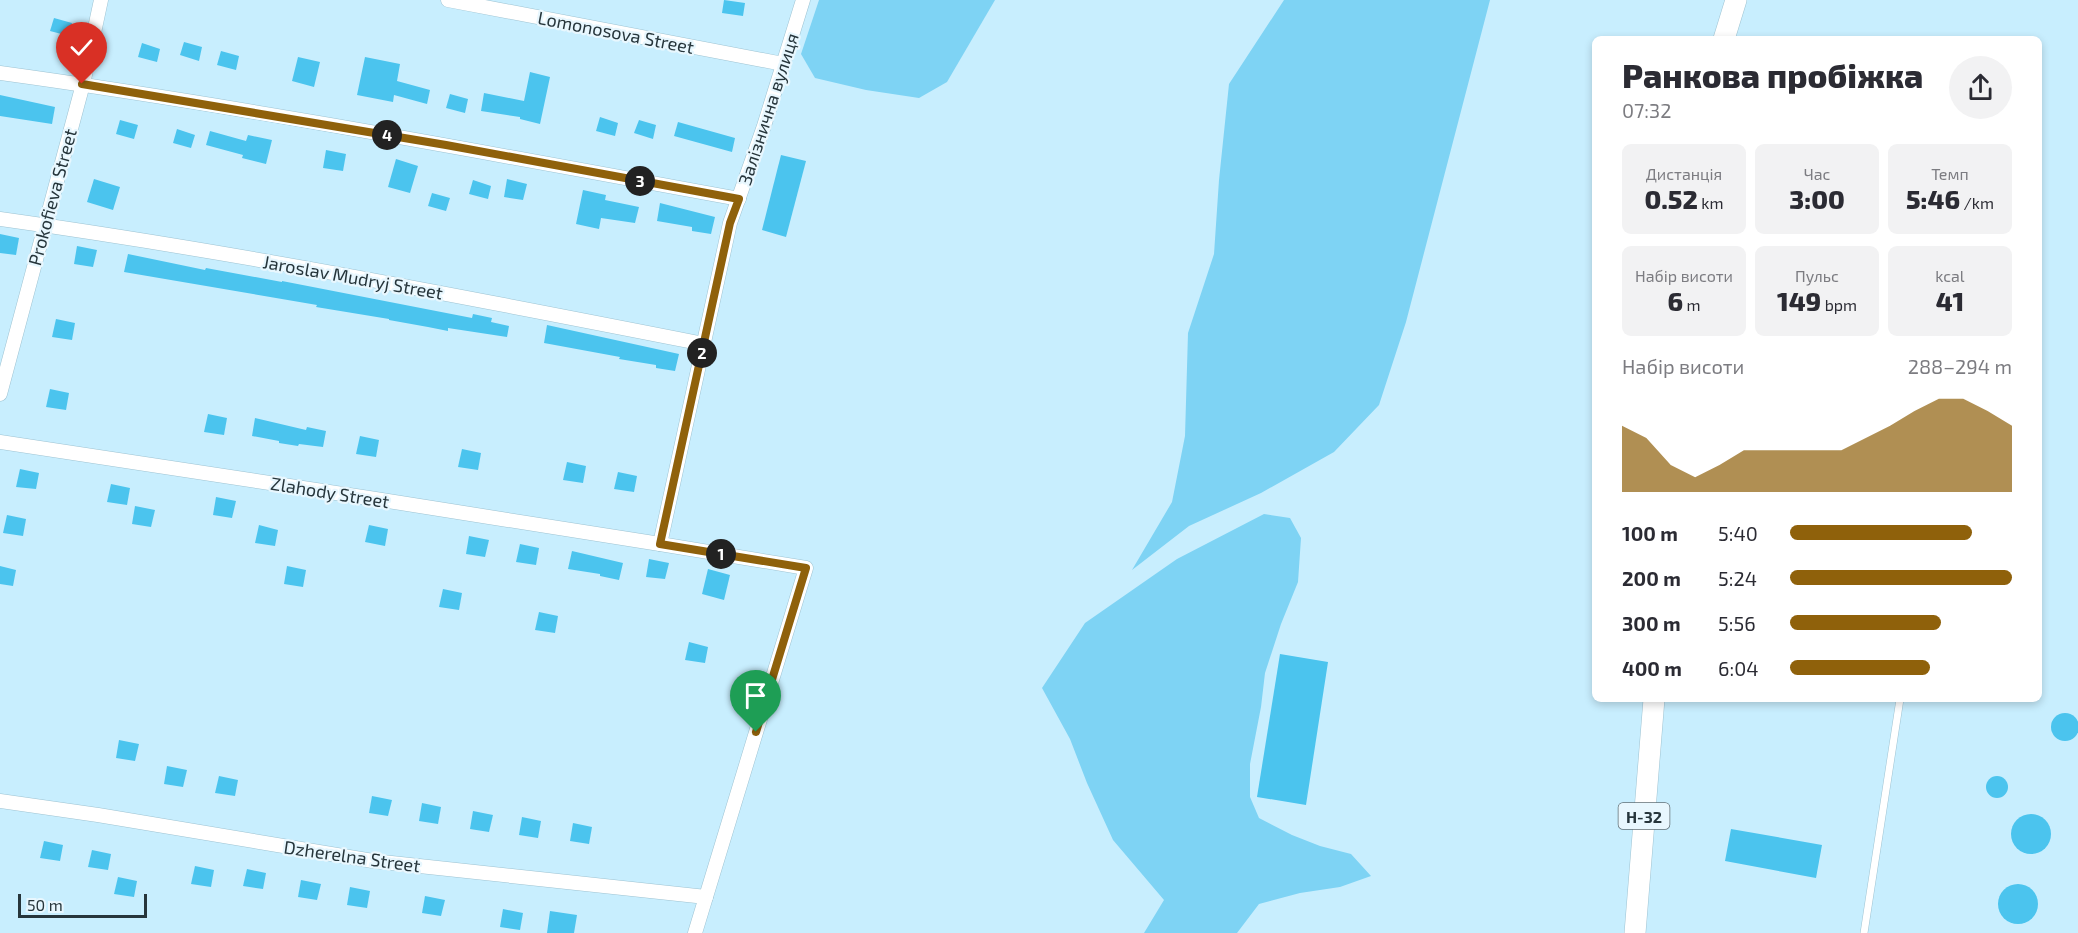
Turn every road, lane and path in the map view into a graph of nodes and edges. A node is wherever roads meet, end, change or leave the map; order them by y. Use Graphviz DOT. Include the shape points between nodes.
graph roads {
  1 [pos="101,0"];
  2 [pos="448,0"];
  3 [pos="803,0"];
  4 [pos="1736,0"];
  5 [pos="1725,36"];
  6 [pos="783,64"];
  7 [pos="0,73"];
  8 [pos="82,84"];
  9 [pos="739,199"];
  10 [pos="0,219"];
  11 [pos="44,225"];
  12 [pos="704,344"];
  13 [pos="0,394"];
  14 [pos="0,442"];
  15 [pos="660,544"];
  16 [pos="1654,702"];
  17 [pos="1900,702"];
  18 [pos="0,801"];
  19 [pos="706,897"];
  20 [pos="695,933"];
  21 [pos="1635,933"];
  22 [pos="1864,933"];
  1 -- 8 [label="street, Prokofieva Street"];
  2 -- 6 [label="street, Lomonosova Street"];
  3 -- 6 [label="street, Залізнична вулиця"];
  4 -- 5 [label="main road"];
  6 -- 9 [label="street, Залізнична вулиця"];
  7 -- 8 [label="street"];
  8 -- 9 [label="street"];
  8 -- 11 [label="street, Prokofieva Street"];
  9 -- 12 [label="street, Залізнична вулиця" via="730,223"];
  10 -- 11 [label="street, Jaroslav Mudryj Street"];
  11 -- 12 [label="street, Jaroslav Mudryj Street" via="460,296"];
  11 -- 13 [label="street, Prokofieva Street"];
  12 -- 15 [label="street, Залізнична вулиця"];
  14 -- 15 [label="street, Zlahody Street"];
  15 -- 19 [label="street" via="806,568"];
  16 -- 21 [label="main road, Н-32"];
  17 -- 22 [label="lane"];
  18 -- 19 [label="street, Dzherelna Street" via="372,861"];
  19 -- 20 [label="street"];
}
